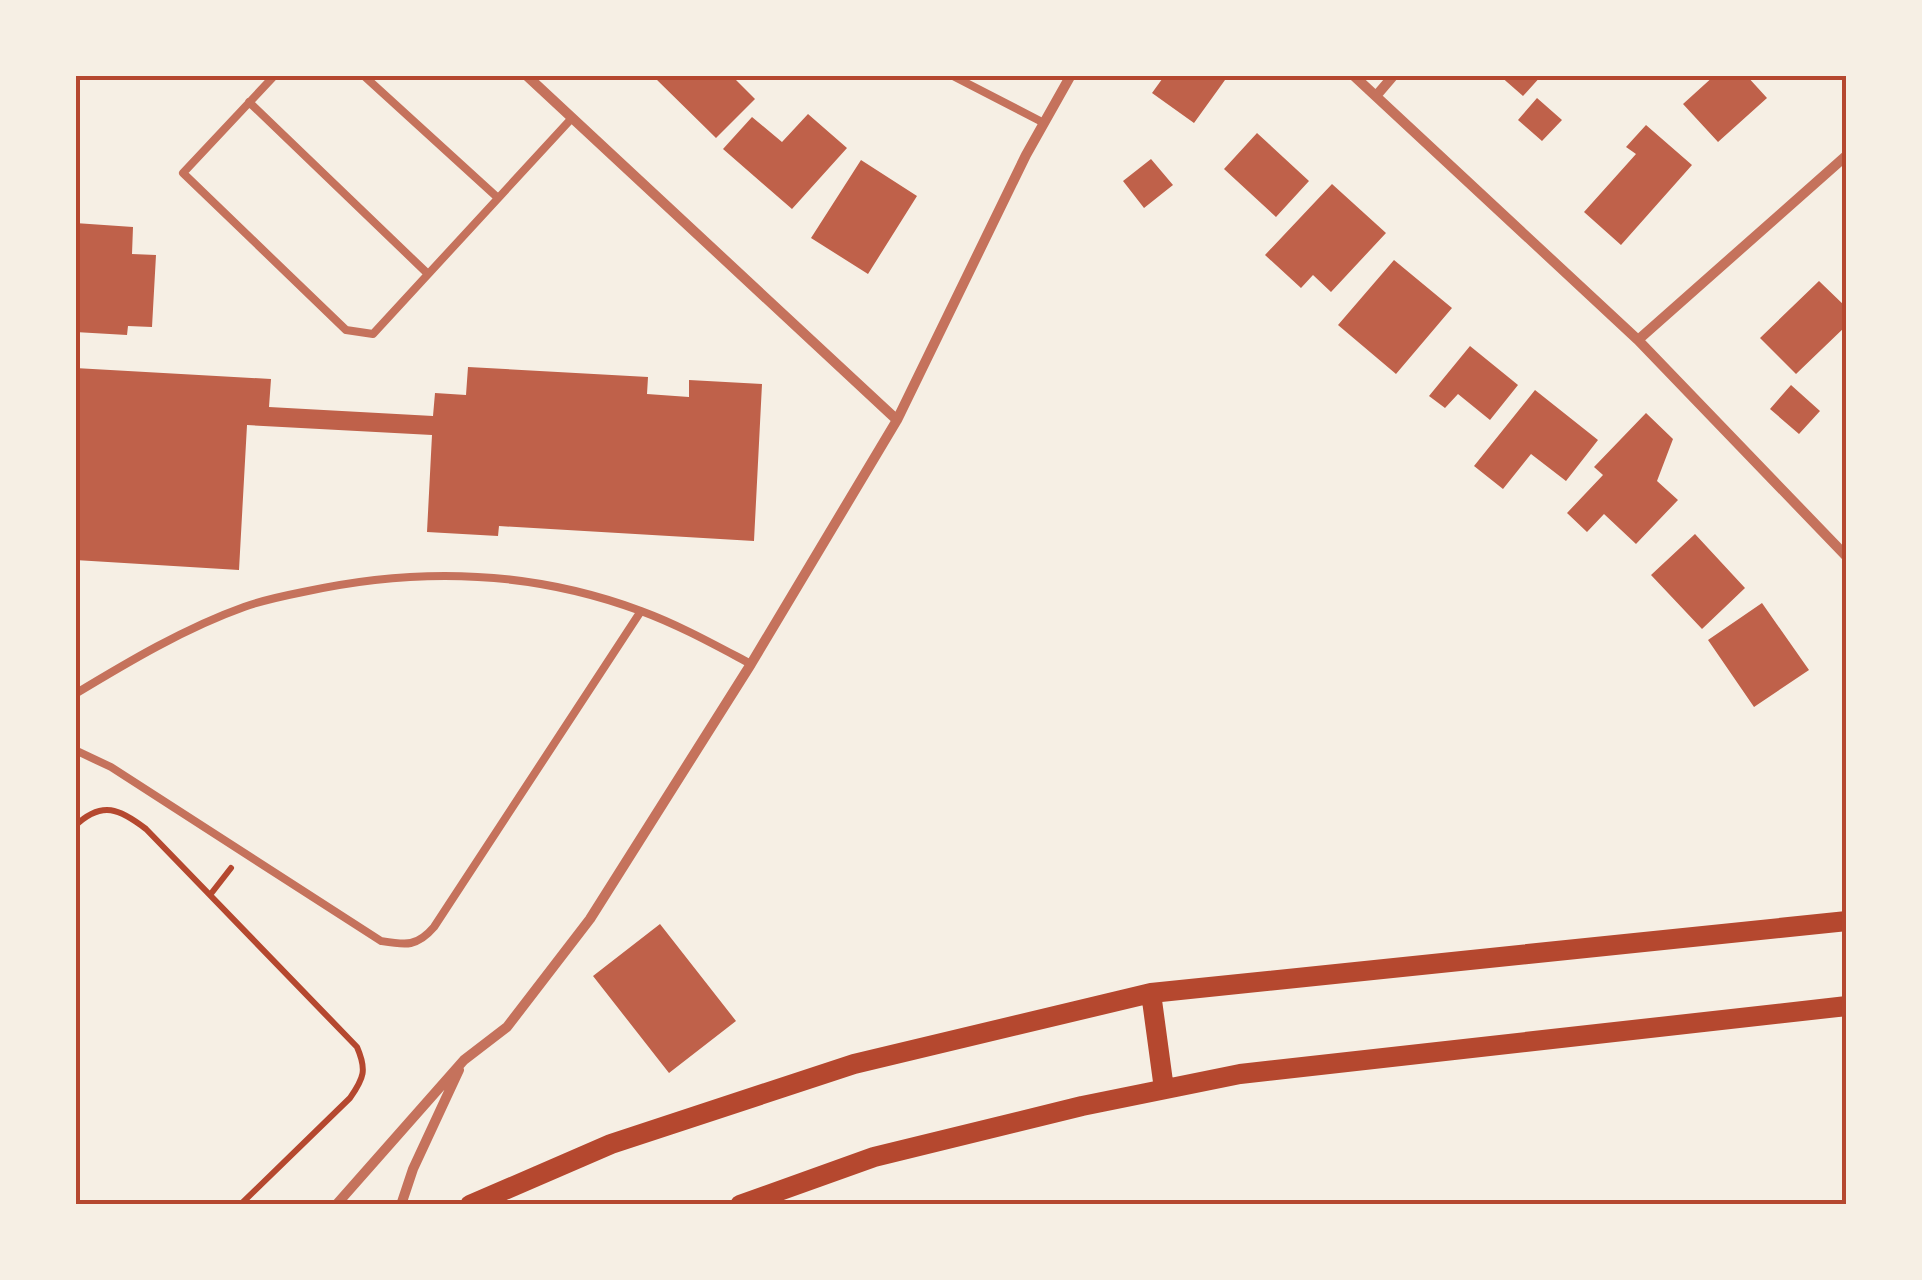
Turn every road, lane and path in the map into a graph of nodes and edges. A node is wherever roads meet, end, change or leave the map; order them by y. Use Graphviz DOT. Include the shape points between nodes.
graph roads {
  1 [pos="274,75"];
  2 [pos="363,75"];
  3 [pos="526,75"];
  4 [pos="951,75"];
  5 [pos="1070,75"];
  6 [pos="1352,75"];
  7 [pos="1394,75"];
  8 [pos="1376,96"];
  9 [pos="250,102"];
  10 [pos="572,118"];
  11 [pos="1044,123"];
  12 [pos="1847,156"];
  13 [pos="498,198"];
  14 [pos="428,274"];
  15 [pos="1638,340"];
  16 [pos="898,420"];
  17 [pos="1847,557"];
  18 [pos="641,611"];
  19 [pos="750,664"];
  20 [pos="75,694"];
  21 [pos="75,750"];
  22 [pos="75,826"];
  23 [pos="244,852"];
  24 [pos="210,894"];
  25 [pos="1847,921"];
  26 [pos="1152,993"];
  27 [pos="1847,1006"];
  28 [pos="464,1060"];
  29 [pos="1164,1090"];
  30 [pos="240,1205"];
  31 [pos="336,1205"];
  32 [pos="401,1205"];
  33 [pos="470,1205"];
  34 [pos="740,1205"];
  1 -- 9 [label="lane"];
  2 -- 13 [label="lane"];
  3 -- 10 [label="street"];
  4 -- 11 [label="lane"];
  5 -- 11 [label="street"];
  6 -- 8 [label="street"];
  7 -- 8 [label="street"];
  8 -- 15 [label="street"];
  9 -- 14 [label="lane"];
  9 -- 14 [label="lane" via="183,173 346,330 373,334"];
  10 -- 13 [label="lane"];
  10 -- 16 [label="street"];
  11 -- 16 [label="street"];
  12 -- 15 [label="street"];
  13 -- 14 [label="lane"];
  15 -- 17 [label="street"];
  16 -- 19 [label="street"];
  18 -- 19 [label="lane"];
  18 -- 20 [label="lane" via="475,575 340,584 243,608 137,656"];
  18 -- 23 [label="lane" via="424,940 381,940"];
  19 -- 28 [label="street" via="590,919 506,1027"];
  21 -- 23 [label="lane"];
  22 -- 24 [label="path" via="99,810 127,815"];
  23 -- 24 [label="path"];
  24 -- 30 [label="path" via="357,1047 364,1064 350,1098"];
  25 -- 26 [label="main road"];
  26 -- 29 [label="main road"];
  26 -- 33 [label="main road" via="854,1064 611,1144"];
  27 -- 29 [label="main road" via="1240,1074"];
  28 -- 31 [label="street"];
  28 -- 32 [label="street"];
  29 -- 34 [label="main road" via="874,1157"];
}
